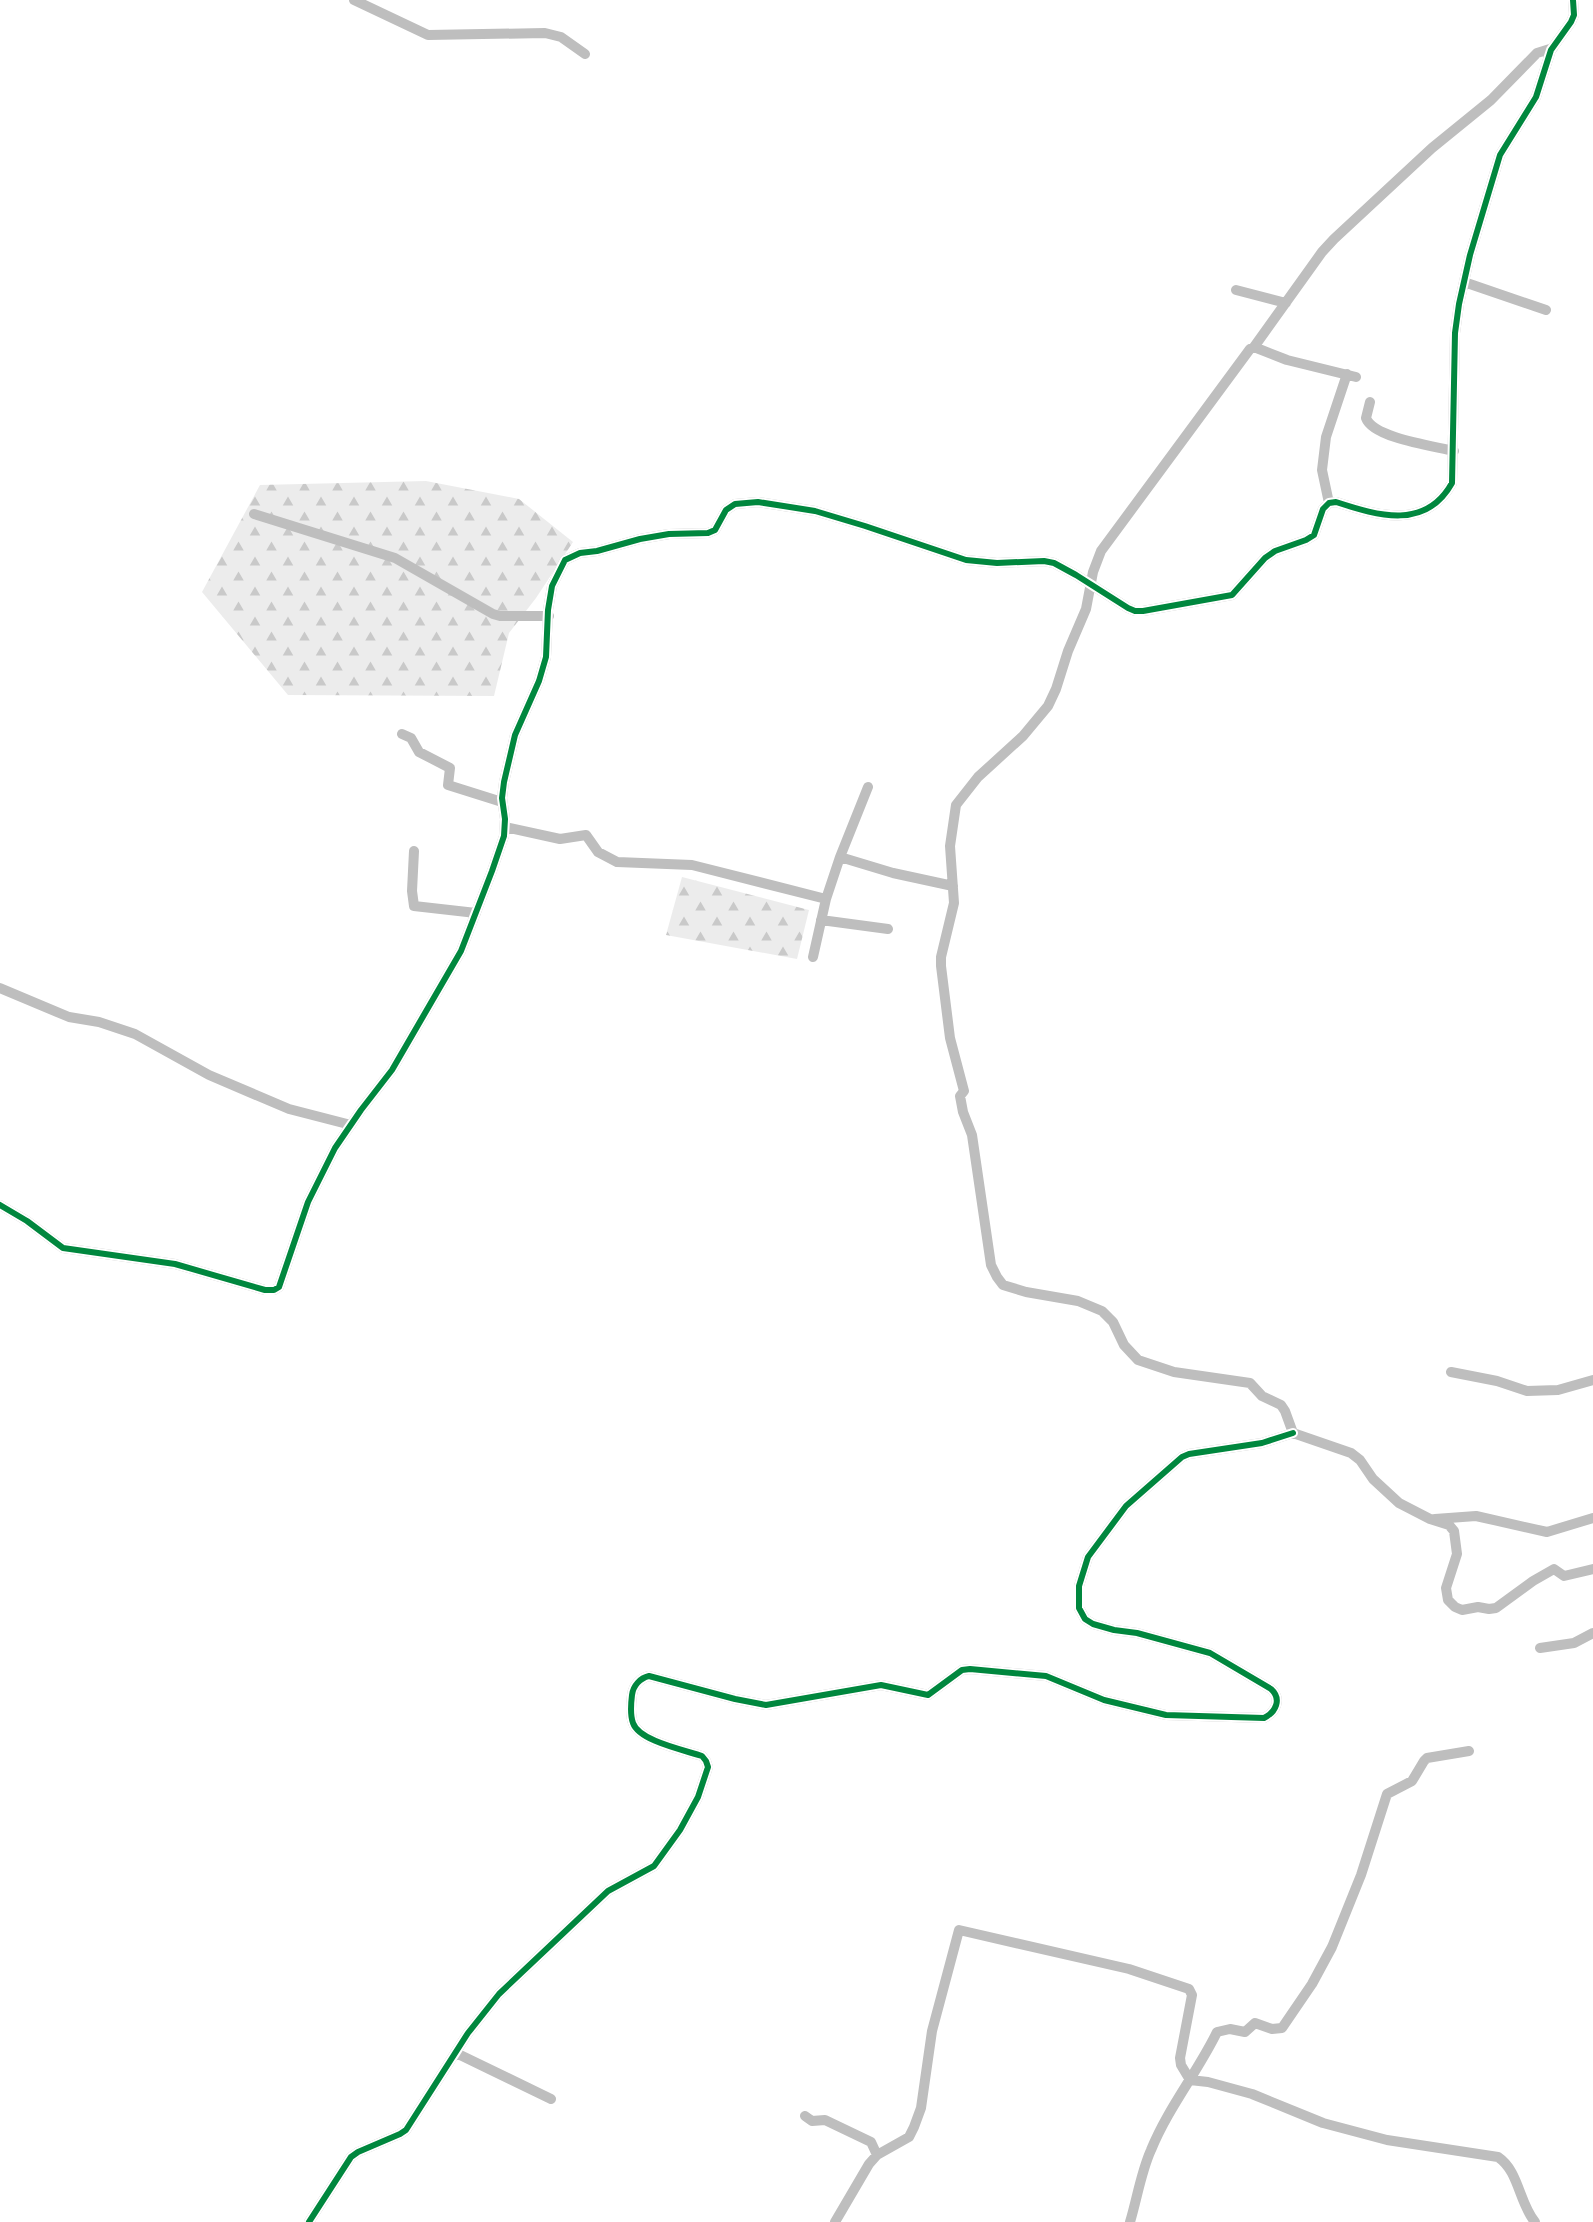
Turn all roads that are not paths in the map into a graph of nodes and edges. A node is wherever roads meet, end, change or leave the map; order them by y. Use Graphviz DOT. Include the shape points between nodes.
graph roads {
  1 [pos="354,0"];
  2 [pos="1573,0"];
  3 [pos="1553,48"];
  4 [pos="585,54"];
  5 [pos="1464,282"];
  6 [pos="1236,290"];
  7 [pos="1286,303"];
  8 [pos="1545,310"];
  9 [pos="1254,347"];
  10 [pos="1370,402"];
  11 [pos="1454,451"];
  12 [pos="1329,503"];
  13 [pos="254,514"];
  14 [pos="1090,584"];
  15 [pos="549,616"];
  16 [pos="402,734"];
  17 [pos="868,787"];
  18 [pos="502,802"];
  19 [pos="505,827"];
  20 [pos="414,851"];
  21 [pos="840,857"];
  22 [pos="953,886"];
  23 [pos="826,899"];
  24 [pos="476,913"];
  25 [pos="821,920"];
  26 [pos="888,929"];
  27 [pos="813,957"];
  28 [pos="0,988"];
  29 [pos="351,1125"];
  30 [pos="0,1205"];
  31 [pos="1451,1372"];
  32 [pos="1593,1380"];
  33 [pos="1293,1434"];
  34 [pos="1593,1518"];
  35 [pos="1430,1519"];
  36 [pos="1593,1569"];
  37 [pos="1593,1633"];
  38 [pos="1540,1648"];
  39 [pos="1469,1751"];
  40 [pos="456,2053"];
  41 [pos="1190,2080"];
  42 [pos="551,2099"];
  43 [pos="805,2116"];
  44 [pos="877,2155"];
  45 [pos="309,2222"];
  46 [pos="835,2222"];
  47 [pos="1130,2222"];
  48 [pos="1535,2222"];
  1 -- 4 [label="street" via="423,34 545,33 561,37"];
  2 -- 3 [label="street" via="1574,15"];
  3 -- 5 [label="street" via="1536,97 1500,155"];
  3 -- 7 [label="street" via="1537,53 1491,100 1432,148 1334,239"];
  5 -- 8 [label="street"];
  5 -- 11 [label="street" via="1455,344"];
  6 -- 7 [label="street"];
  7 -- 9 [label="street"];
  9 -- 12 [label="street" via="1287,360 1351,376 1328,430 1323,477"];
  9 -- 14 [label="street" via="1101,551"];
  10 -- 11 [label="street" via="1366,418 1373,429"];
  11 -- 12 [label="street" via="1452,483 1445,496 1417,514 1388,515"];
  12 -- 14 [label="street" via="1314,535 1275,550 1238,589 1225,597 1135,611"];
  13 -- 15 [label="street" via="395,558 493,614"];
  14 -- 15 [label="street" via="1054,563 966,560 815,512 745,502 726,510 715,530 708,533 640,538 565,560 552,586"];
  14 -- 22 [label="street" via="1086,609 1048,706 956,805 950,846"];
  15 -- 18 [label="street" via="546,657 515,735"];
  16 -- 18 [label="street" via="411,738 418,752 450,768 448,785"];
  17 -- 21 [label="street"];
  18 -- 19 [label="street"];
  19 -- 23 [label="street" via="560,839 586,835 598,852 617,862 687,864"];
  19 -- 24 [label="street"];
  20 -- 24 [label="street" via="414,906"];
  21 -- 22 [label="street"];
  21 -- 23 [label="street"];
  22 -- 33 [label="street" via="954,903 941,957 943,992 964,1091 960,1096 963,1112 972,1135 991,1265 997,1277 1004,1285 1018,1290 1078,1301 1102,1311 1138,1360 1174,1372 1250,1383 1262,1396 1281,1405"];
  23 -- 25 [label="street"];
  24 -- 29 [label="street" via="461,951 420,1026 393,1070"];
  25 -- 26 [label="street"];
  25 -- 27 [label="street"];
  28 -- 29 [label="street" via="69,1017 135,1034 209,1075 289,1109"];
  29 -- 30 [label="street" via="308,1202 279,1287 274,1290 175,1264 63,1248"];
  31 -- 32 [label="street" via="1527,1391 1558,1390"];
  33 -- 35 [label="street" via="1351,1453 1399,1503"];
  33 -- 40 [label="street" via="1182,1457 1126,1506 1085,1563 1078,1593 1079,1608 1089,1622 1205,1651 1271,1689 1277,1701 1268,1717 1166,1715 1104,1700 1046,1676 970,1669 926,1696 881,1685 766,1705 645,1677 633,1690 633,1725 642,1736 705,1758 707,1772 696,1801 652,1868 608,1890 499,1994"];
  34 -- 35 [label="street" via="1547,1532 1476,1516"];
  35 -- 36 [label="street" via="1449,1525 1454,1531 1457,1554 1446,1594 1462,1610 1478,1606 1496,1608 1554,1569 1564,1576"];
  37 -- 38 [label="street" via="1574,1643"];
  39 -- 41 [label="street" via="1427,1758 1412,1781 1387,1794 1332,1947 1285,2025 1278,2029 1255,2023 1245,2032 1230,2028 1217,2032"];
  40 -- 42 [label="street"];
  40 -- 45 [label="street" via="406,2130 351,2157"];
  41 -- 44 [label="street" via="1180,2058 1192,1995 1189,1989 1129,1969 959,1930 932,2031 921,2108 909,2137"];
  41 -- 47 [label="street" via="1152,2148"];
  41 -- 48 [label="street" via="1252,2094 1323,2123 1387,2140 1498,2157 1511,2172 1526,2211"];
  43 -- 44 [label="street" via="812,2121 825,2120 871,2142"];
  44 -- 46 [label="street"];
}
